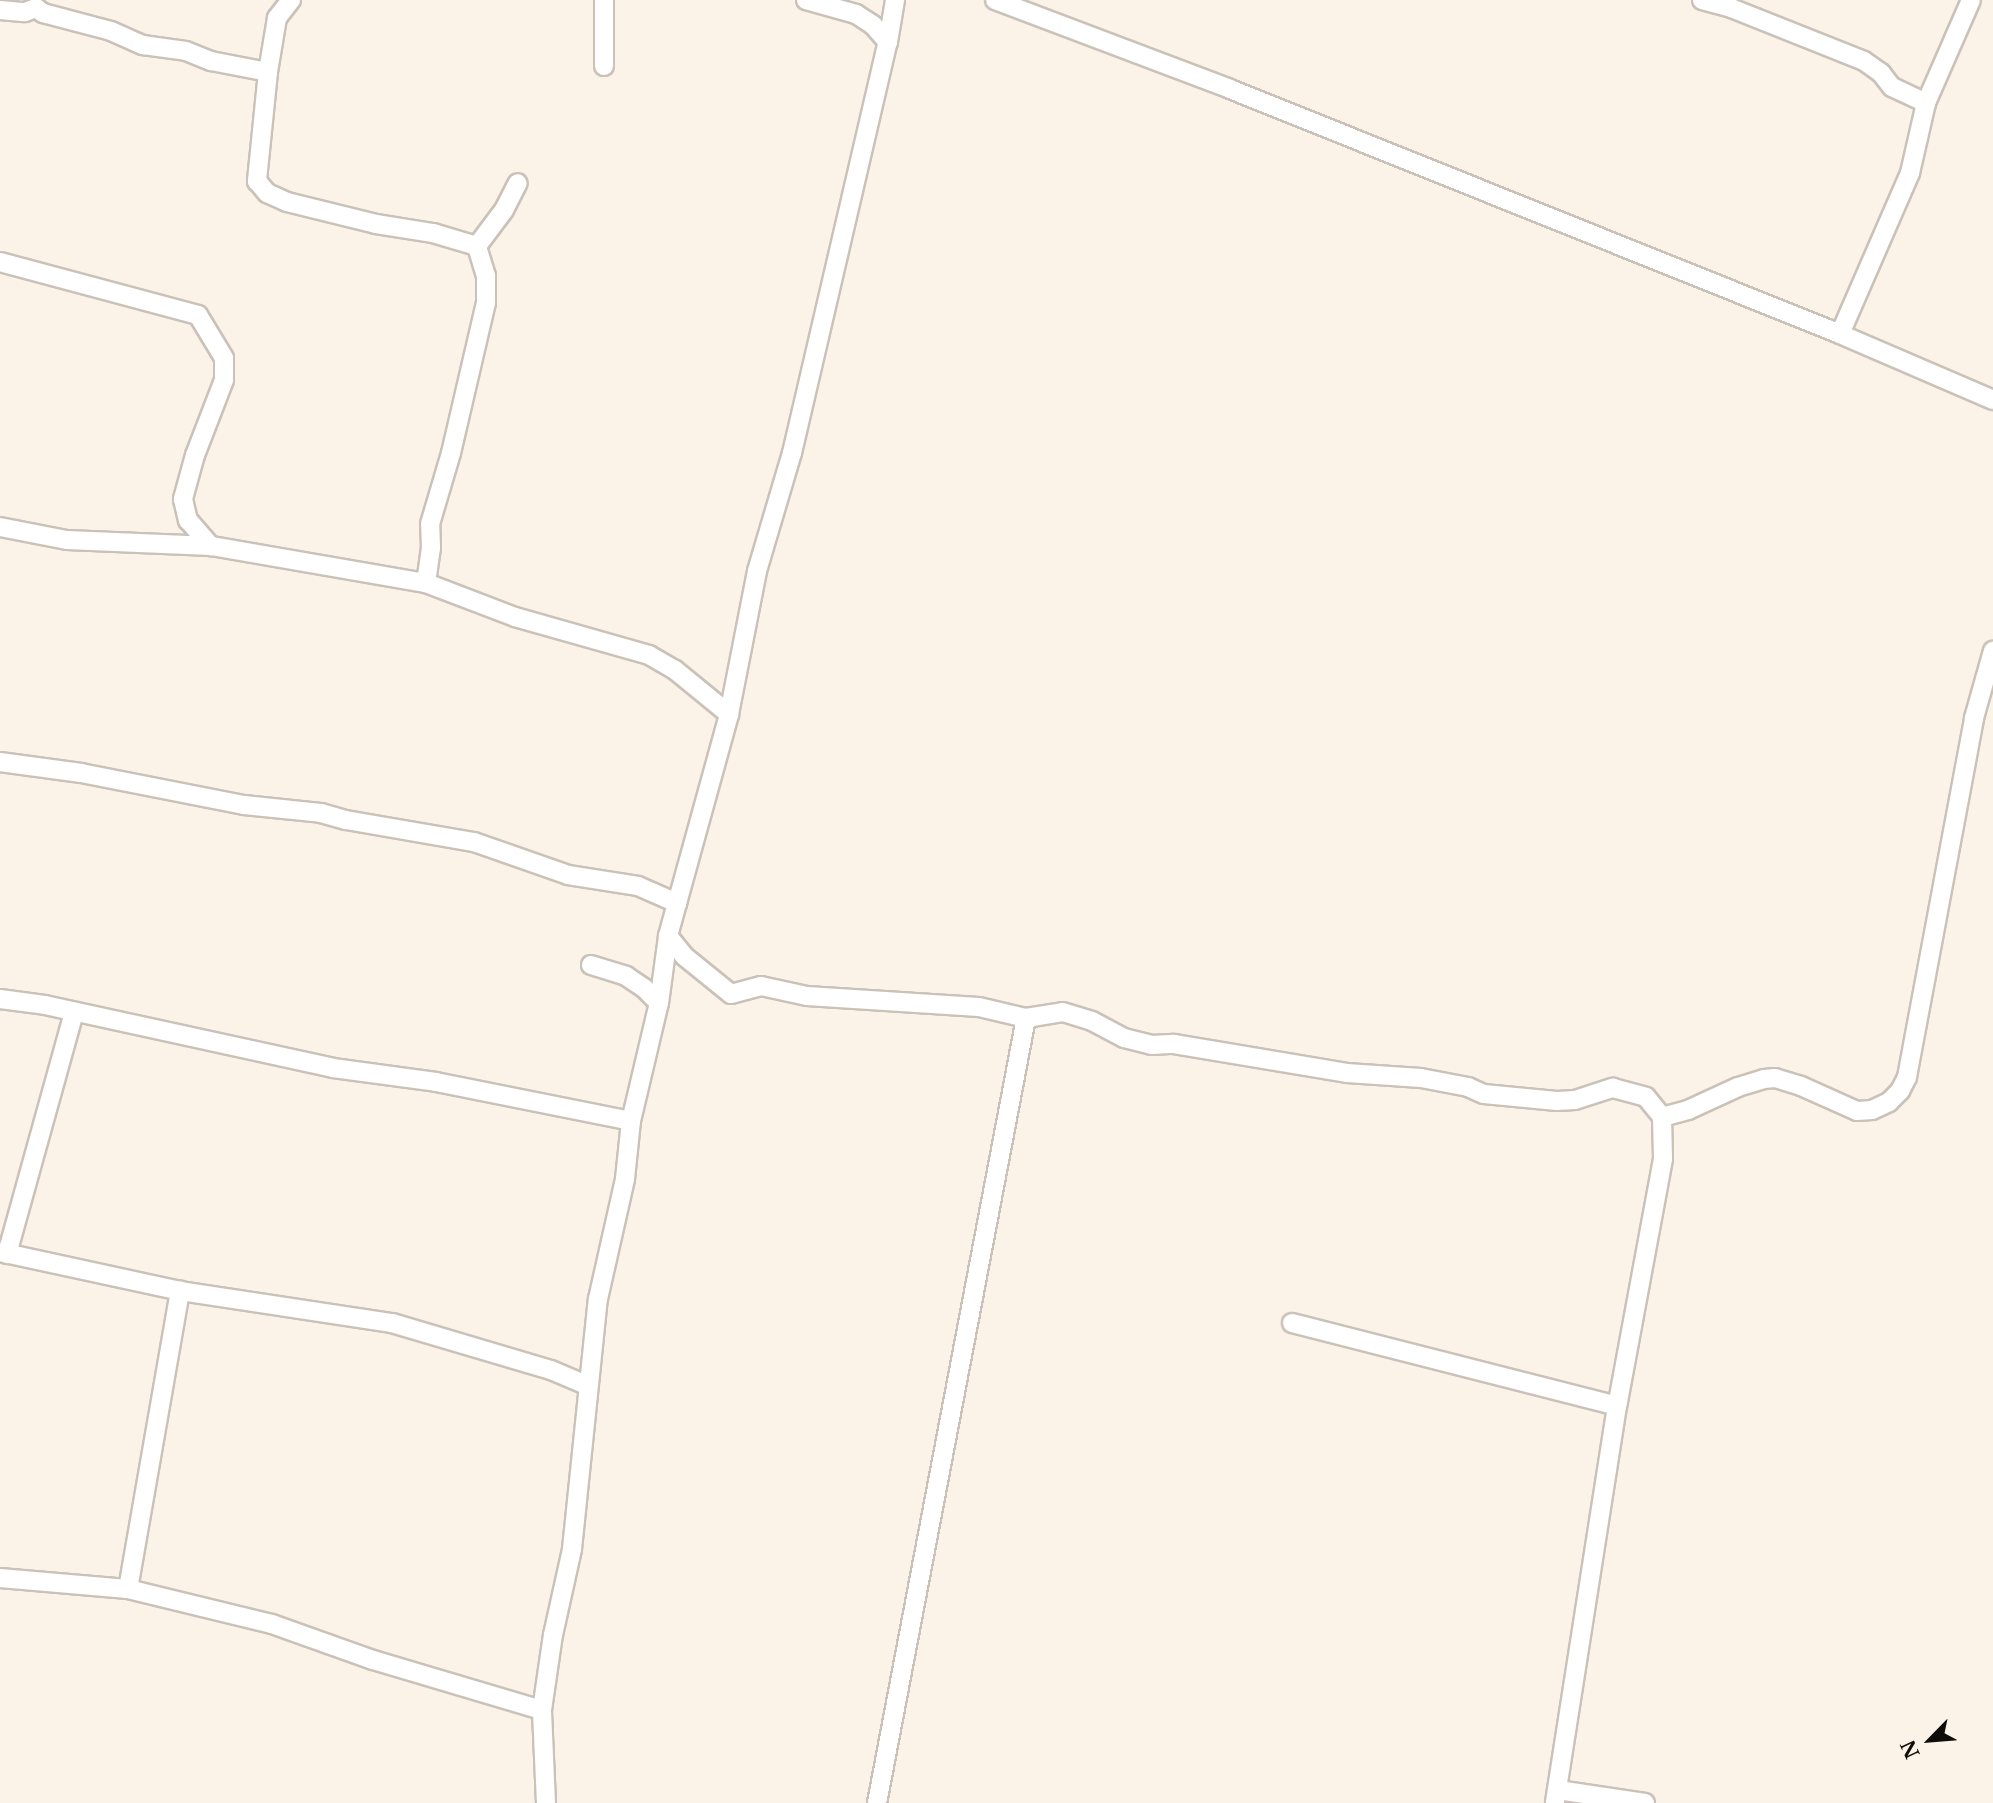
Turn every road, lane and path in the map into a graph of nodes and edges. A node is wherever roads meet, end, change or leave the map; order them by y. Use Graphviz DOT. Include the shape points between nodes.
graph roads {
  1 [pos="291,0"];
  2 [pos="604,0"];
  3 [pos="806,0"];
  4 [pos="895,0"];
  5 [pos="995,0"];
  6 [pos="1702,0"];
  7 [pos="1971,0"];
  8 [pos="35,4"];
  9 [pos="0,10"];
  10 [pos="888,42"];
  11 [pos="604,66"];
  12 [pos="268,72"];
  13 [pos="1926,103"];
  14 [pos="518,183"];
  15 [pos="477,246"];
  16 [pos="0,262"];
  17 [pos="1840,334"];
  18 [pos="1993,400"];
  19 [pos="0,527"];
  20 [pos="211,546"];
  21 [pos="426,583"];
  22 [pos="1993,651"];
  23 [pos="729,714"];
  24 [pos="0,762"];
  25 [pos="677,903"];
  26 [pos="668,936"];
  27 [pos="591,965"];
  28 [pos="0,999"];
  29 [pos="659,1003"];
  30 [pos="74,1012"];
  31 [pos="1026,1018"];
  32 [pos="1662,1117"];
  33 [pos="631,1121"];
  34 [pos="4,1253"];
  35 [pos="180,1292"];
  36 [pos="1292,1323"];
  37 [pos="587,1385"];
  38 [pos="1617,1406"];
  39 [pos="0,1578"];
  40 [pos="128,1589"];
  41 [pos="542,1710"];
  42 [pos="1557,1796"];
  43 [pos="546,1803"];
  44 [pos="877,1803"];
  45 [pos="1645,1803"];
  1 -- 12 [label="street" via="277,18"];
  2 -- 11 [label="street"];
  3 -- 10 [label="street" via="856,14"];
  4 -- 10 [label="street"];
  5 -- 17 [label="street" via="1230,89"];
  6 -- 13 [label="street" via="1864,61 1892,87"];
  7 -- 13 [label="street"];
  8 -- 9 [label="street" via="25,12"];
  8 -- 12 [label="street" via="43,13 111,31 143,45"];
  10 -- 23 [label="street" via="792,453 757,571"];
  12 -- 15 [label="street" via="257,181 267,193 323,212"];
  13 -- 17 [label="street" via="1910,173"];
  14 -- 15 [label="street"];
  15 -- 21 [label="street" via="486,276 486,303 430,524"];
  16 -- 20 [label="street" via="198,315 224,358 224,380 183,499 188,520"];
  17 -- 18 [label="street"];
  19 -- 20 [label="street" via="67,540"];
  20 -- 21 [label="street"];
  21 -- 23 [label="street" via="515,617 649,655"];
  22 -- 32 [label="street" via="1974,718 1907,1077 1900,1091 1872,1110 1857,1111 1801,1086 1765,1079"];
  23 -- 25 [label="street"];
  24 -- 25 [label="street" via="474,842 568,875 638,886"];
  25 -- 26 [label="street"];
  26 -- 29 [label="street"];
  26 -- 31 [label="street" via="684,956 731,994 761,986 807,996 979,1007"];
  27 -- 29 [label="street" via="626,976"];
  28 -- 30 [label="street"];
  29 -- 33 [label="street"];
  30 -- 33 [label="street" via="265,1055 436,1082"];
  30 -- 34 [label="street"];
  31 -- 32 [label="street" via="1063,1012 1152,1045 1174,1044 1347,1073 1421,1078 1495,1095 1575,1100 1613,1088 1646,1097"];
  31 -- 44 [label="street"];
  32 -- 38 [label="street" via="1663,1159"];
  33 -- 37 [label="street" via="625,1179 598,1299"];
  34 -- 35 [label="street"];
  35 -- 37 [label="street" via="393,1324 551,1370"];
  35 -- 40 [label="street"];
  36 -- 38 [label="street"];
  37 -- 41 [label="street" via="572,1549"];
  38 -- 42 [label="street"];
  39 -- 40 [label="street"];
  40 -- 41 [label="street" via="272,1624 373,1660"];
  41 -- 43 [label="street"];
  42 -- 45 [label="street"];
}
